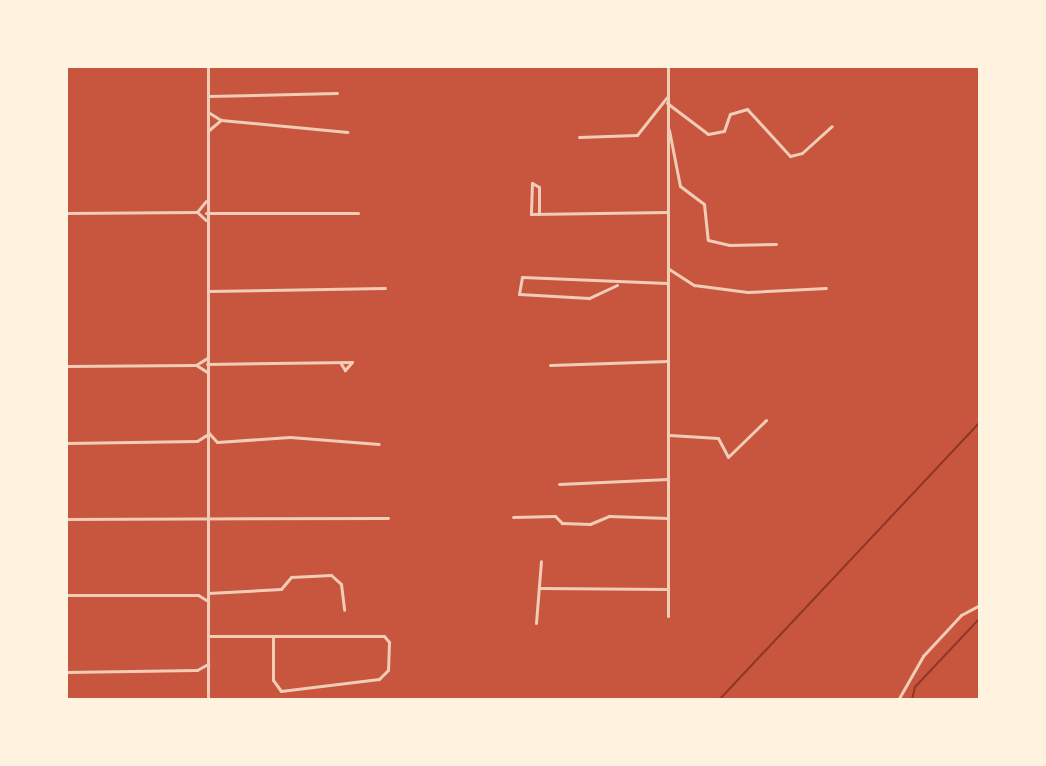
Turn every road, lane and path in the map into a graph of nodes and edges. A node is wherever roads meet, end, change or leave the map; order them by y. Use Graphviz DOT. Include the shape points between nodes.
graph roads {
  1 [pos="668,66"];
  2 [pos="206,67"];
  3 [pos="337,93"];
  4 [pos="208,96"];
  5 [pos="667,97"];
  6 [pos="667,103"];
  7 [pos="208,112"];
  8 [pos="221,120"];
  9 [pos="832,126"];
  10 [pos="669,130"];
  11 [pos="208,131"];
  12 [pos="347,132"];
  13 [pos="579,137"];
  14 [pos="206,201"];
  15 [pos="530,206"];
  16 [pos="539,206"];
  17 [pos="197,212"];
  18 [pos="668,212"];
  19 [pos="66,213"];
  20 [pos="206,213"];
  21 [pos="358,213"];
  22 [pos="539,214"];
  23 [pos="206,220"];
  24 [pos="776,244"];
  25 [pos="669,269"];
  26 [pos="207,281"];
  27 [pos="667,283"];
  28 [pos="617,285"];
  29 [pos="217,288"];
  30 [pos="385,288"];
  31 [pos="826,288"];
  32 [pos="208,291"];
  33 [pos="207,358"];
  34 [pos="668,361"];
  35 [pos="207,364"];
  36 [pos="341,364"];
  37 [pos="196,365"];
  38 [pos="550,365"];
  39 [pos="66,366"];
  40 [pos="207,372"];
  41 [pos="766,420"];
  42 [pos="208,433"];
  43 [pos="669,435"];
  44 [pos="197,441"];
  45 [pos="217,442"];
  46 [pos="67,443"];
  47 [pos="379,444"];
  48 [pos="207,449"];
  49 [pos="668,479"];
  50 [pos="559,484"];
  51 [pos="513,517"];
  52 [pos="208,518"];
  53 [pos="388,518"];
  54 [pos="668,518"];
  55 [pos="66,519"];
  56 [pos="541,561"];
  57 [pos="540,588"];
  58 [pos="668,589"];
  59 [pos="208,590"];
  60 [pos="66,595"];
  61 [pos="198,595"];
  62 [pos="208,601"];
  63 [pos="980,605"];
  64 [pos="344,610"];
  65 [pos="668,616"];
  66 [pos="536,623"];
  67 [pos="208,636"];
  68 [pos="273,636"];
  69 [pos="208,664"];
  70 [pos="197,670"];
  71 [pos="66,672"];
  72 [pos="208,678"];
  73 [pos="208,700"];
  74 [pos="898,700"];
  1 -- 5 [label="street"];
  2 -- 4 [label="street"];
  3 -- 4 [label="street"];
  4 -- 7 [label="street"];
  5 -- 6 [label="street"];
  5 -- 13 [label="street" via="637,135"];
  6 -- 9 [label="street" via="708,134 724,131 730,114 747,109 790,156 802,153"];
  6 -- 10 [label="street"];
  7 -- 8 [label="street"];
  7 -- 11 [label="street"];
  8 -- 11 [label="street"];
  8 -- 12 [label="street"];
  10 -- 18 [label="street"];
  10 -- 24 [label="street" via="680,186 704,204 708,240"];
  11 -- 14 [label="street"];
  14 -- 17 [label="street"];
  14 -- 20 [label="street"];
  15 -- 16 [label="street"];
  15 -- 16 [label="street" via="532,183 539,187"];
  15 -- 22 [label="street" via="531,214"];
  16 -- 22 [label="street"];
  17 -- 19 [label="street"];
  17 -- 23 [label="street"];
  18 -- 22 [label="street"];
  18 -- 25 [label="street"];
  20 -- 21 [label="street"];
  20 -- 23 [label="street"];
  23 -- 26 [label="street"];
  25 -- 27 [label="street"];
  25 -- 31 [label="street" via="694,285 748,292"];
  26 -- 29 [label="street"];
  26 -- 32 [label="street"];
  27 -- 28 [label="street"];
  27 -- 34 [label="street"];
  28 -- 28 [label="street" via="522,277 519,294 589,298"];
  29 -- 30 [label="street"];
  29 -- 32 [label="street"];
  32 -- 33 [label="street"];
  33 -- 35 [label="street"];
  33 -- 37 [label="street"];
  34 -- 38 [label="street"];
  34 -- 43 [label="street"];
  35 -- 36 [label="street"];
  35 -- 40 [label="street"];
  37 -- 39 [label="street"];
  37 -- 40 [label="street"];
  40 -- 42 [label="street"];
  41 -- 43 [label="street" via="728,457 718,438"];
  42 -- 44 [label="street"];
  42 -- 45 [label="street"];
  42 -- 48 [label="street"];
  43 -- 49 [label="street"];
  44 -- 46 [label="street"];
  44 -- 48 [label="street"];
  45 -- 47 [label="street" via="290,437"];
  45 -- 48 [label="street"];
  48 -- 52 [label="street"];
  49 -- 50 [label="street"];
  49 -- 54 [label="street"];
  51 -- 54 [label="street" via="555,516 562,523 590,524 609,516"];
  52 -- 53 [label="street"];
  52 -- 55 [label="street"];
  52 -- 59 [label="street"];
  54 -- 58 [label="street"];
  56 -- 57 [label="street"];
  57 -- 58 [label="street"];
  57 -- 66 [label="street"];
  58 -- 65 [label="street"];
  59 -- 61 [label="street"];
  59 -- 62 [label="street"];
  59 -- 64 [label="street" via="281,589 291,577 331,575 341,584"];
  60 -- 61 [label="street"];
  61 -- 62 [label="street"];
  62 -- 67 [label="street"];
  63 -- 74 [label="street" via="961,615 923,656"];
  67 -- 68 [label="street"];
  67 -- 69 [label="street"];
  68 -- 68 [label="street" via="384,636 389,642 388,670 379,679 281,691 273,680"];
  69 -- 70 [label="street"];
  69 -- 72 [label="street"];
  70 -- 71 [label="street"];
  70 -- 72 [label="street"];
  72 -- 73 [label="street"];
}
